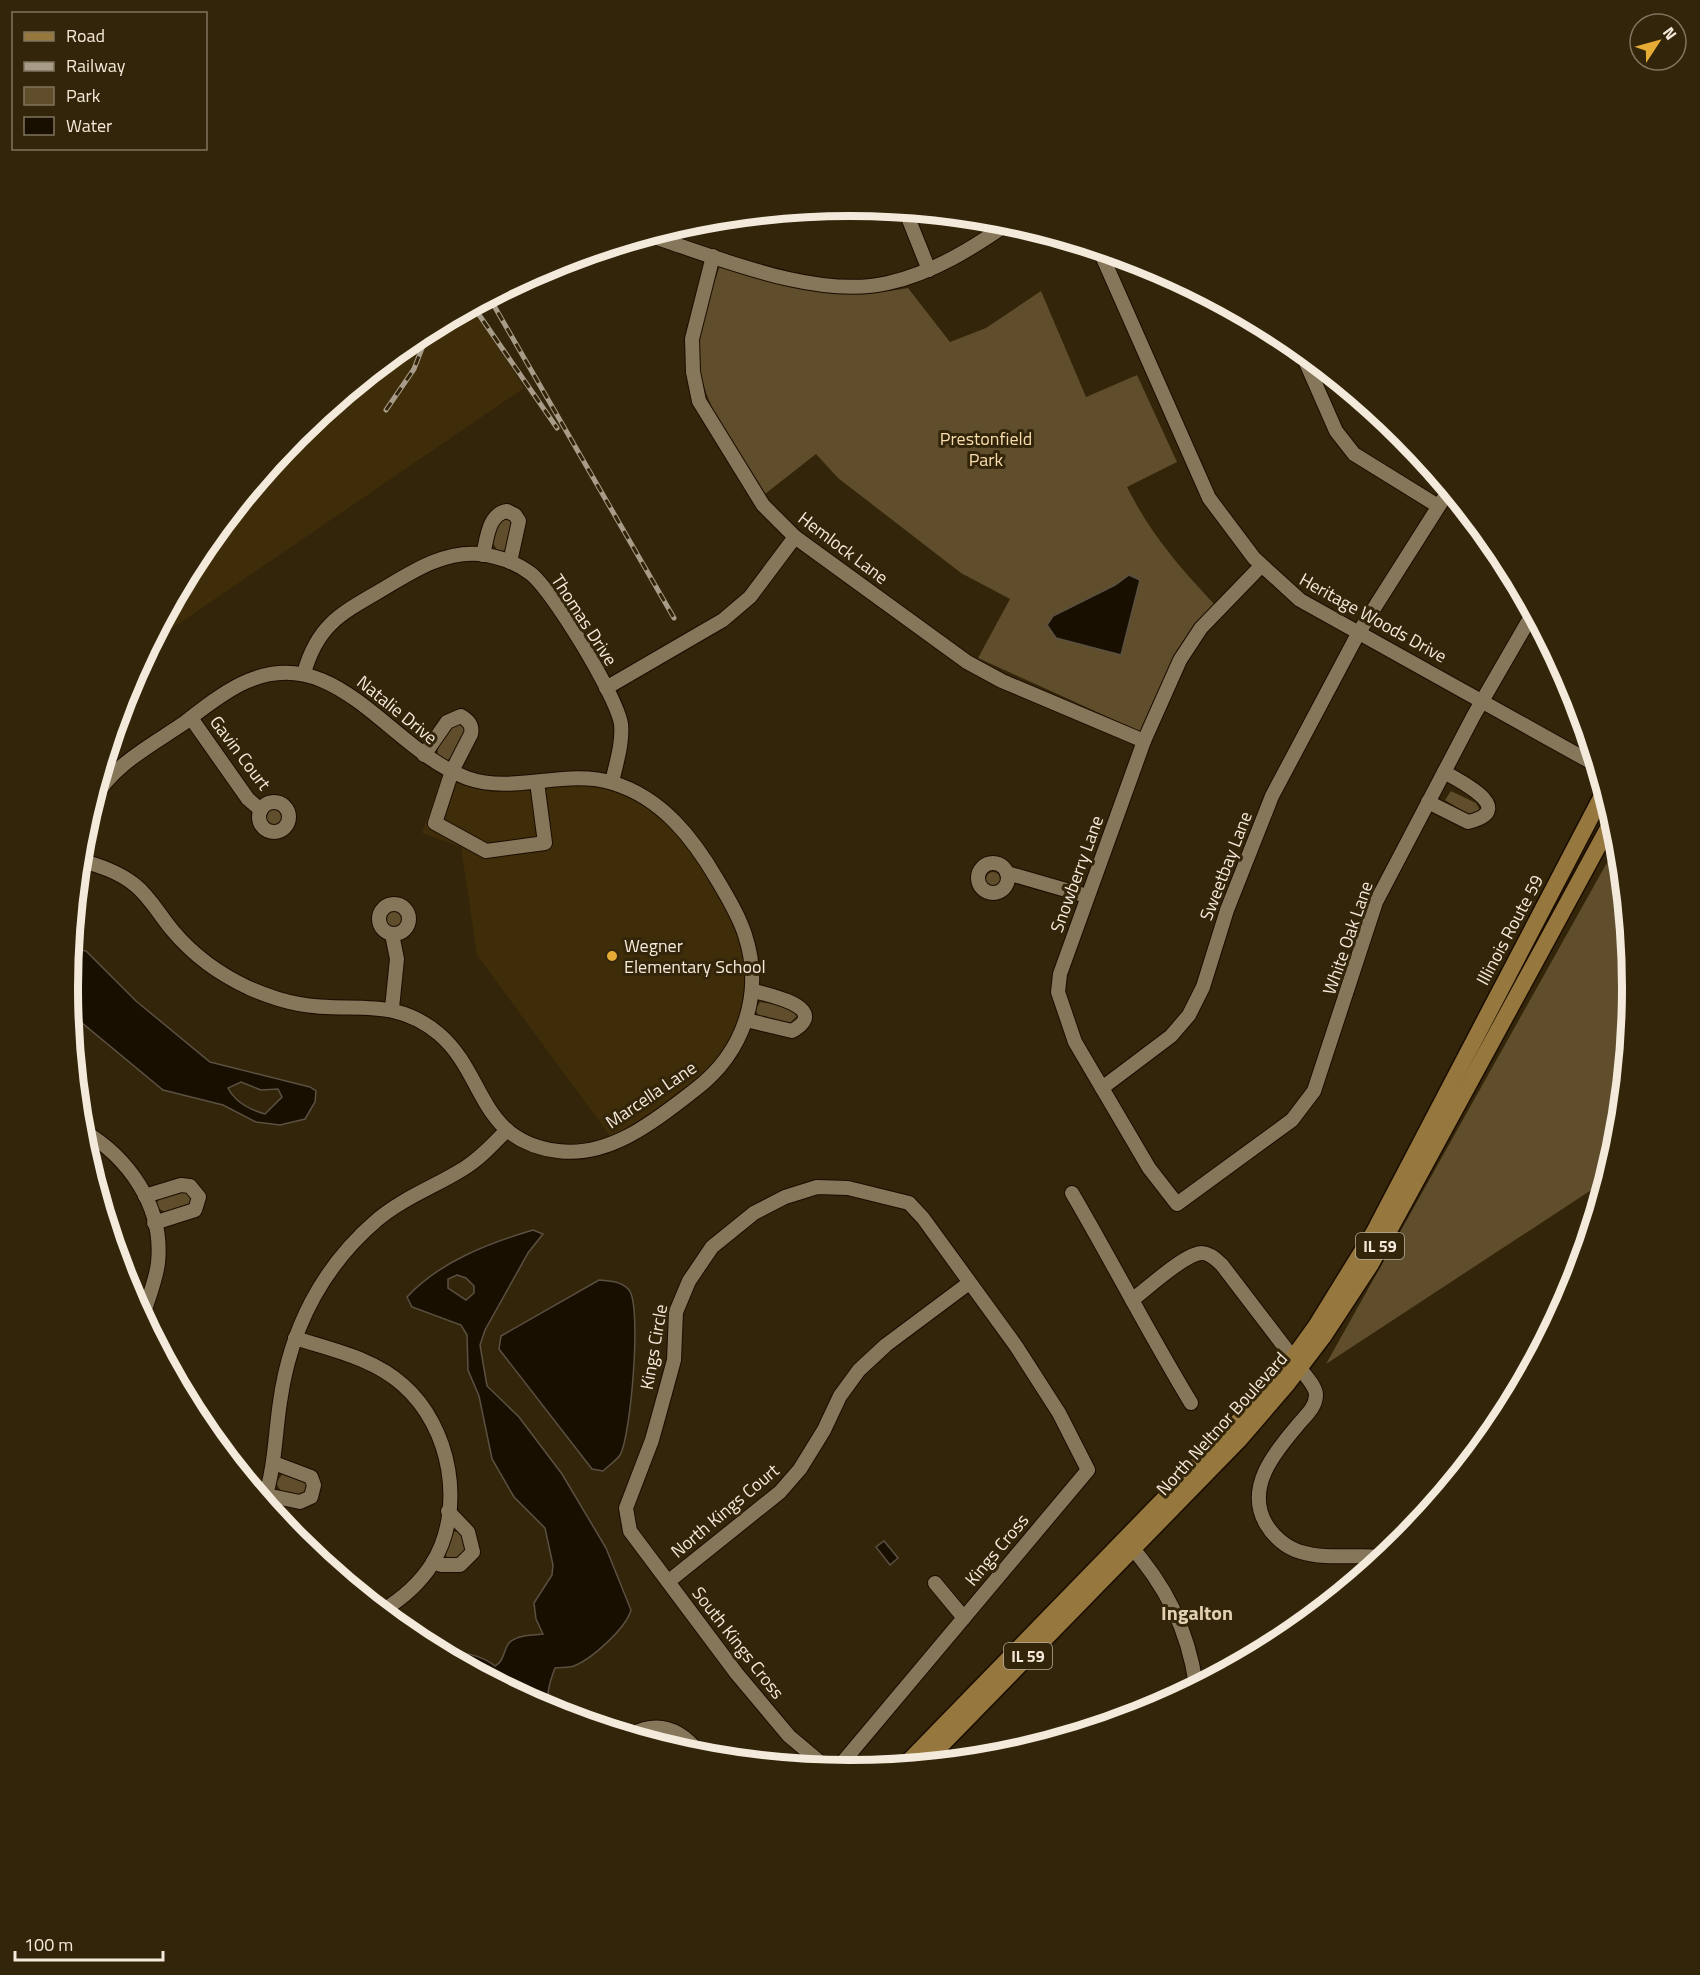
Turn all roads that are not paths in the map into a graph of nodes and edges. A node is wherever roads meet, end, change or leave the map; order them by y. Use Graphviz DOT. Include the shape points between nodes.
graph roads {
  1 [pos="908,218"];
  2 [pos="999,230"];
  3 [pos="661,239"];
  4 [pos="713,256"];
  5 [pos="1103,258"];
  6 [pos="929,270"];
  7 [pos="1307,366"];
  8 [pos="1445,496"];
  9 [pos="1438,506"];
  10 [pos="795,537"];
  11 [pos="483,555"];
  12 [pos="510,562"];
  13 [pos="1261,566"];
  14 [pos="1529,621"];
  15 [pos="1359,632"];
  16 [pos="304,673"];
  17 [pos="606,688"];
  18 [pos="1483,700"];
  19 [pos="190,718"];
  20 [pos="1144,741"];
  21 [pos="424,755"];
  22 [pos="1587,760"];
  23 [pos="452,771"];
  24 [pos="1444,772"];
  25 [pos="106,782"];
  26 [pos="537,782"];
  27 [pos="612,782"];
  28 [pos="1599,801"];
  29 [pos="1428,802"];
  30 [pos="261,810"];
  31 [pos="1606,832"];
  32 [pos="89,863"];
  33 [pos="1007,873"];
  34 [pos="1087,896"];
  35 [pos="392,934"];
  36 [pos="754,991"];
  37 [pos="1516,999"];
  38 [pos="392,1008"];
  39 [pos="746,1020"];
  40 [pos="1450,1086"];
  41 [pos="1102,1088"];
  42 [pos="507,1130"];
  43 [pos="93,1138"];
  44 [pos="1072,1193"];
  45 [pos="146,1196"];
  46 [pos="1177,1204"];
  47 [pos="154,1223"];
  48 [pos="969,1283"];
  49 [pos="1132,1300"];
  50 [pos="146,1304"];
  51 [pos="295,1338"];
  52 [pos="1019,1350"];
  53 [pos="1296,1363"];
  54 [pos="1191,1403"];
  55 [pos="274,1463"];
  56 [pos="266,1493"];
  57 [pos="272,1499"];
  58 [pos="448,1511"];
  59 [pos="630,1531"];
  60 [pos="1129,1544"];
  61 [pos="1371,1556"];
  62 [pos="433,1562"];
  63 [pos="669,1581"];
  64 [pos="935,1582"];
  65 [pos="389,1606"];
  66 [pos="964,1618"];
  67 [pos="1195,1678"];
  68 [pos="642,1731"];
  69 [pos="690,1743"];
  70 [pos="919,1756"];
  71 [pos="816,1759"];
  72 [pos="845,1760"];
  1 -- 6 [label="street"];
  2 -- 6 [label="street"];
  3 -- 4 [label="street"];
  4 -- 6 [label="street" via="807,283 838,286 887,284"];
  4 -- 10 [label="street, Hemlock Lane" via="692,339 691,358 699,401 763,505"];
  5 -- 13 [label="street, Heritage Woods Drive" via="1209,498"];
  7 -- 9 [label="street" via="1336,431 1354,454"];
  8 -- 9 [label="street, Sweetbay Lane"];
  9 -- 15 [label="street, Sweetbay Lane"];
  10 -- 17 [label="street" via="750,597 723,620"];
  10 -- 20 [label="street, Hemlock Lane" via="967,662 1002,681"];
  11 -- 12 [label="street, Thomas Drive"];
  11 -- 12 [label="street" via="492,519 507,511 519,521"];
  11 -- 16 [label="street, Thomas Drive" via="460,554 433,561 343,612 320,634"];
  12 -- 17 [label="street, Thomas Drive" via="530,573 551,596"];
  13 -- 15 [label="street, Heritage Woods Drive" via="1300,600"];
  13 -- 20 [label="street, Snowberry Lane" via="1200,628 1179,660"];
  14 -- 18 [label="street, White Oak Lane"];
  15 -- 18 [label="street, Heritage Woods Drive"];
  15 -- 41 [label="street, Sweetbay Lane" via="1272,796 1227,910 1197,1001 1171,1036"];
  16 -- 19 [label="street, Natalie Drive" via="271,674 247,681"];
  16 -- 21 [label="street, Natalie Drive" via="348,692"];
  17 -- 27 [label="street, Thomas Drive" via="621,726"];
  18 -- 22 [label="street, Heritage Woods Drive"];
  18 -- 24 [label="street, White Oak Lane"];
  19 -- 25 [label="street, Natalie Drive"];
  19 -- 30 [label="street, Gavin Court" via="248,799"];
  20 -- 34 [label="street, Snowberry Lane"];
  21 -- 23 [label="street, Natalie Drive"];
  21 -- 23 [label="street" via="447,722 461,716 472,728"];
  23 -- 26 [label="street, Natalie Drive" via="472,780"];
  23 -- 26 [label="street" via="435,823 486,851 545,843"];
  24 -- 29 [label="street, White Oak Lane"];
  24 -- 29 [label="street" via="1479,792 1487,808 1483,815 1468,822"];
  26 -- 27 [label="street, Natalie Drive" via="569,778"];
  27 -- 36 [label="street, Marcella Lane" via="671,816 694,842 744,930 752,960"];
  28 -- 40 [label="main road, Illinois Route 59 / IL 59"];
  29 -- 46 [label="street, White Oak Lane" via="1376,902 1314,1092 1292,1120"];
  31 -- 37 [label="main road, Illinois Route 59 / IL 59"];
  32 -- 38 [label="street" via="117,873 136,886 194,952 248,988 300,1004"];
  33 -- 34 [label="street"];
  34 -- 41 [label="street, Snowberry Lane" via="1060,974 1058,992 1075,1042"];
  35 -- 38 [label="street" via="397,959"];
  36 -- 39 [label="street, Marcella Lane"];
  36 -- 39 [label="street" via="794,1002 804,1018 792,1031"];
  37 -- 53 [label="main road, North Neltnor Boulevard / IL 59" via="1371,1264 1336,1319"];
  38 -- 42 [label="street" via="427,1025 448,1043 486,1106"];
  39 -- 42 [label="street, Marcella Lane" via="728,1057 708,1079 628,1137 592,1149 558,1151"];
  40 -- 53 [label="main road, North Neltnor Boulevard / IL 59" via="1368,1242"];
  41 -- 46 [label="street, Snowberry Lane" via="1149,1168"];
  42 -- 51 [label="street" via="472,1163 399,1203 360,1235 318,1288"];
  43 -- 45 [label="street" via="120,1159"];
  44 -- 49 [label="street"];
  45 -- 47 [label="street"];
  45 -- 47 [label="street" via="181,1185 190,1186 199,1197 195,1210"];
  47 -- 50 [label="street" via="158,1262"];
  48 -- 52 [label="street, Kings Circle"];
  48 -- 59 [label="street, Kings Circle" via="909,1203 848,1188 817,1187 784,1197 754,1213 712,1247 689,1281 676,1312 674,1360 652,1440 626,1508"];
  48 -- 63 [label="street, North Kings Court" via="859,1370 840,1396 800,1469 780,1492"];
  49 -- 53 [label="street" via="1186,1259 1202,1253 1209,1255 1222,1265"];
  49 -- 54 [label="street"];
  51 -- 55 [label="street" via="279,1403"];
  51 -- 58 [label="street" via="371,1364 412,1393 435,1425 444,1448 449,1473"];
  52 -- 66 [label="street, Kings Cross" via="1059,1413 1088,1470"];
  53 -- 60 [label="main road, North Neltnor Boulevard / IL 59"];
  53 -- 61 [label="street" via="1315,1390 1316,1398 1262,1476 1259,1510 1275,1536 1303,1553"];
  55 -- 56 [label="street"];
  55 -- 57 [label="street" via="311,1477 314,1491 300,1502"];
  58 -- 62 [label="street" via="444,1536"];
  58 -- 62 [label="street" via="468,1532 473,1552 460,1565"];
  59 -- 63 [label="street, South Kings Cross"];
  60 -- 67 [label="street" via="1147,1564 1181,1622"];
  60 -- 70 [label="main road, North Neltnor Boulevard / IL 59"];
  62 -- 65 [label="street"];
  63 -- 71 [label="street, South Kings Cross" via="737,1674 789,1736"];
  64 -- 66 [label="street"];
  66 -- 72 [label="street, Kings Cross"];
  68 -- 69 [label="street" via="665,1726"];
}
